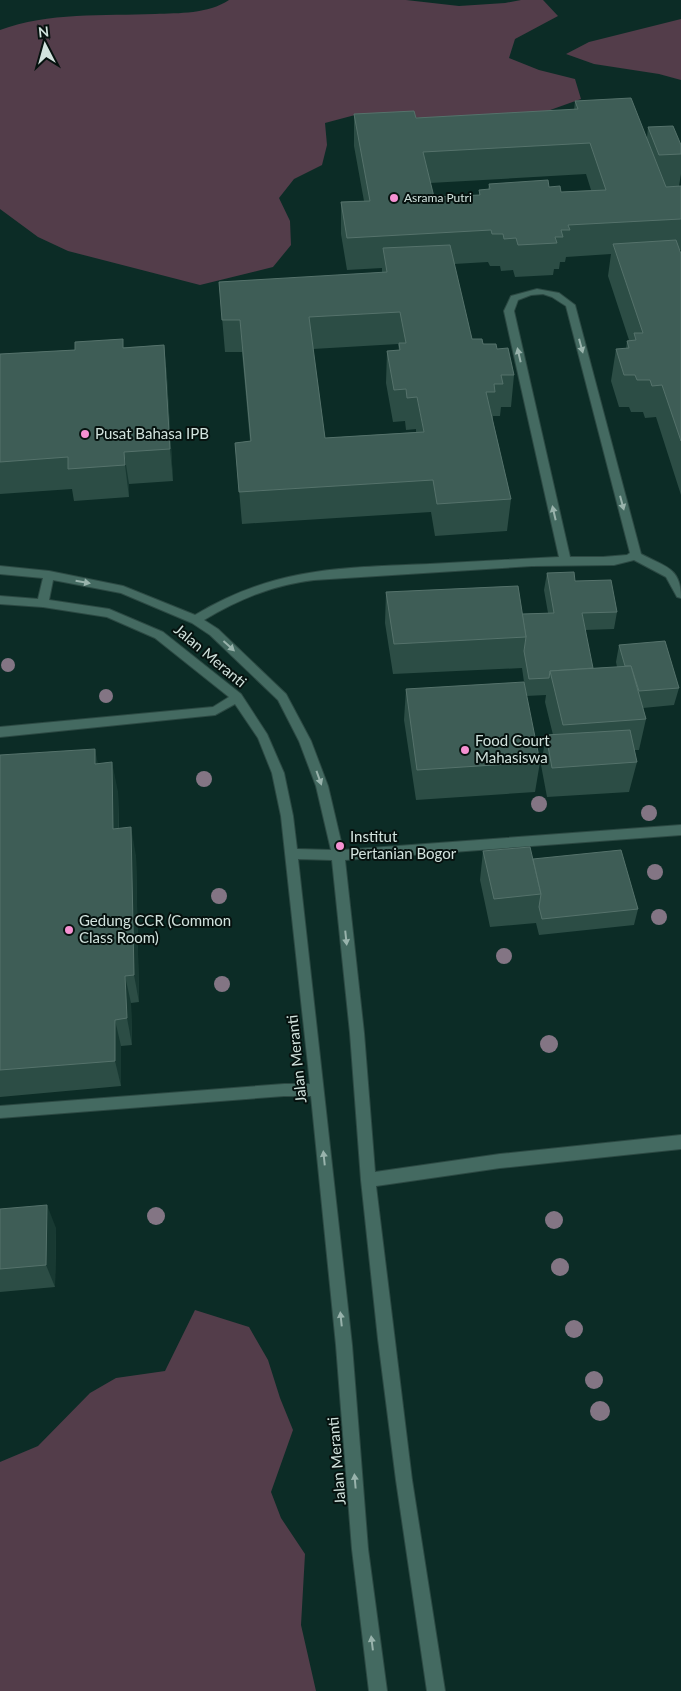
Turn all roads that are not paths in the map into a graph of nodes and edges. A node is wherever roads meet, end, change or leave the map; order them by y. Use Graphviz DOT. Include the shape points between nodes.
graph roads {
  1 [pos="635,555"];
  2 [pos="565,561"];
  3 [pos="0,570"];
  4 [pos="49,576"];
  5 [pos="681,594"];
  6 [pos="0,600"];
  7 [pos="43,603"];
  8 [pos="196,620"];
  9 [pos="237,697"];
  10 [pos="0,732"];
  11 [pos="681,830"];
  12 [pos="292,854"];
  13 [pos="338,855"];
  14 [pos="316,1090"];
  15 [pos="0,1112"];
  16 [pos="681,1142"];
  17 [pos="368,1180"];
  18 [pos="378,1691"];
  19 [pos="436,1691"];
  1 -- 2 [label="lane" via="625,560"];
  2 -- 1 [label="lane, one-way" via="509,311 514,298 534,290 556,294 570,305"];
  1 -- 5 [label="lane" via="670,574"];
  2 -- 8 [label="lane" via="351,572 296,578 242,596"];
  3 -- 4 [label="lane"];
  4 -- 7 [label="lane"];
  4 -- 8 [label="lane, one-way" via="123,590"];
  6 -- 7 [label="lane, Jalan Meranti"];
  7 -- 9 [label="lane, Jalan Meranti" via="109,613 159,635"];
  8 -- 13 [label="lane, one-way" via="214,632 282,697 305,741 322,786"];
  9 -- 10 [label="lane" via="215,711"];
  9 -- 12 [label="lane, Jalan Meranti" via="259,731 278,773"];
  11 -- 13 [label="lane"];
  12 -- 13 [label="lane"];
  12 -- 14 [label="lane, Jalan Meranti"];
  13 -- 17 [label="lane, one-way" via="358,1033"];
  14 -- 15 [label="lane"];
  18 -- 14 [label="lane, Jalan Meranti, one-way" via="360,1549 344,1345"];
  16 -- 17 [label="lane" via="500,1161"];
  17 -- 19 [label="lane" via="404,1480"];
}
